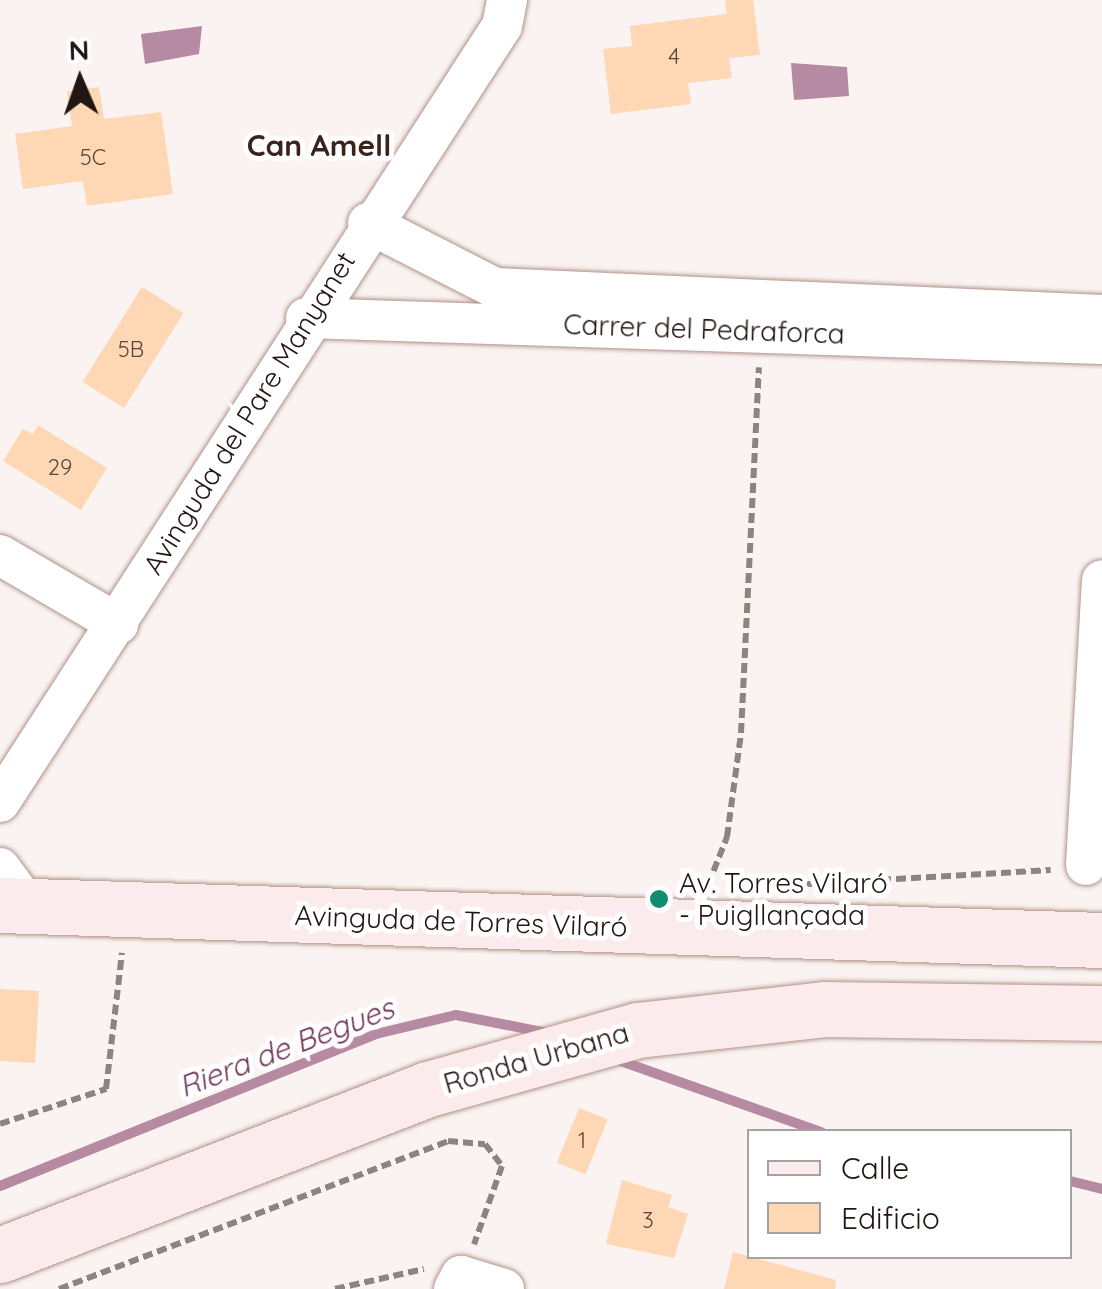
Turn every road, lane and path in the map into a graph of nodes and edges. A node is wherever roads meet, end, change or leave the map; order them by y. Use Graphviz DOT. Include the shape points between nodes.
graph roads {
  1 [pos="538,0"];
  2 [pos="504,13"];
  3 [pos="368,224"];
  4 [pos="1102,314"];
  5 [pos="306,318"];
  6 [pos="761,331"];
  7 [pos="1102,344"];
  8 [pos="0,554"];
  9 [pos="1102,580"];
  10 [pos="118,624"];
  11 [pos="0,802"];
  12 [pos="1086,865"];
  13 [pos="775,893"];
  14 [pos="7,895"];
  15 [pos="126,910"];
  16 [pos="685,928"];
  17 [pos="1102,940"];
  18 [pos="1102,1013"];
  19 [pos="0,1124"];
  20 [pos="0,1255"];
  21 [pos="458,1283"];
  22 [pos="60,1289"];
  23 [pos="335,1289"];
  24 [pos="504,1289"];
  1 -- 2 [label="street, Avinguda del Pare Manyanet"];
  2 -- 3 [label="street, Avinguda del Pare Manyanet"];
  3 -- 4 [label="street, Carrer del Pedraforca" via="495,288"];
  3 -- 5 [label="street, Avinguda del Pare Manyanet"];
  5 -- 6 [label="street, Carrer del Pedraforca"];
  5 -- 10 [label="street, Avinguda del Pare Manyanet"];
  6 -- 7 [label="street, Carrer del Pedraforca"];
  6 -- 16 [label="path" via="741,733 727,837"];
  8 -- 10 [label="street"];
  9 -- 12 [label="street"];
  10 -- 11 [label="street, Avinguda del Pare Manyanet"];
  12 -- 13 [label="path" via="942,882 806,877"];
  14 -- 15 [label="main road, Avinguda de Torres Vilaró"];
  15 -- 16 [label="main road, Avinguda de Torres Vilaró"];
  15 -- 19 [label="path" via="106,1089"];
  16 -- 17 [label="main road, Avinguda de Torres Vilaró"];
  18 -- 20 [label="main road, Ronda Urbana" via="824,1009 638,1030 537,1055"];
  21 -- 22 [label="path" via="502,1166 485,1144 448,1141"];
  21 -- 23 [label="path" via="424,1269"];
  21 -- 24 [label="street"];
}
